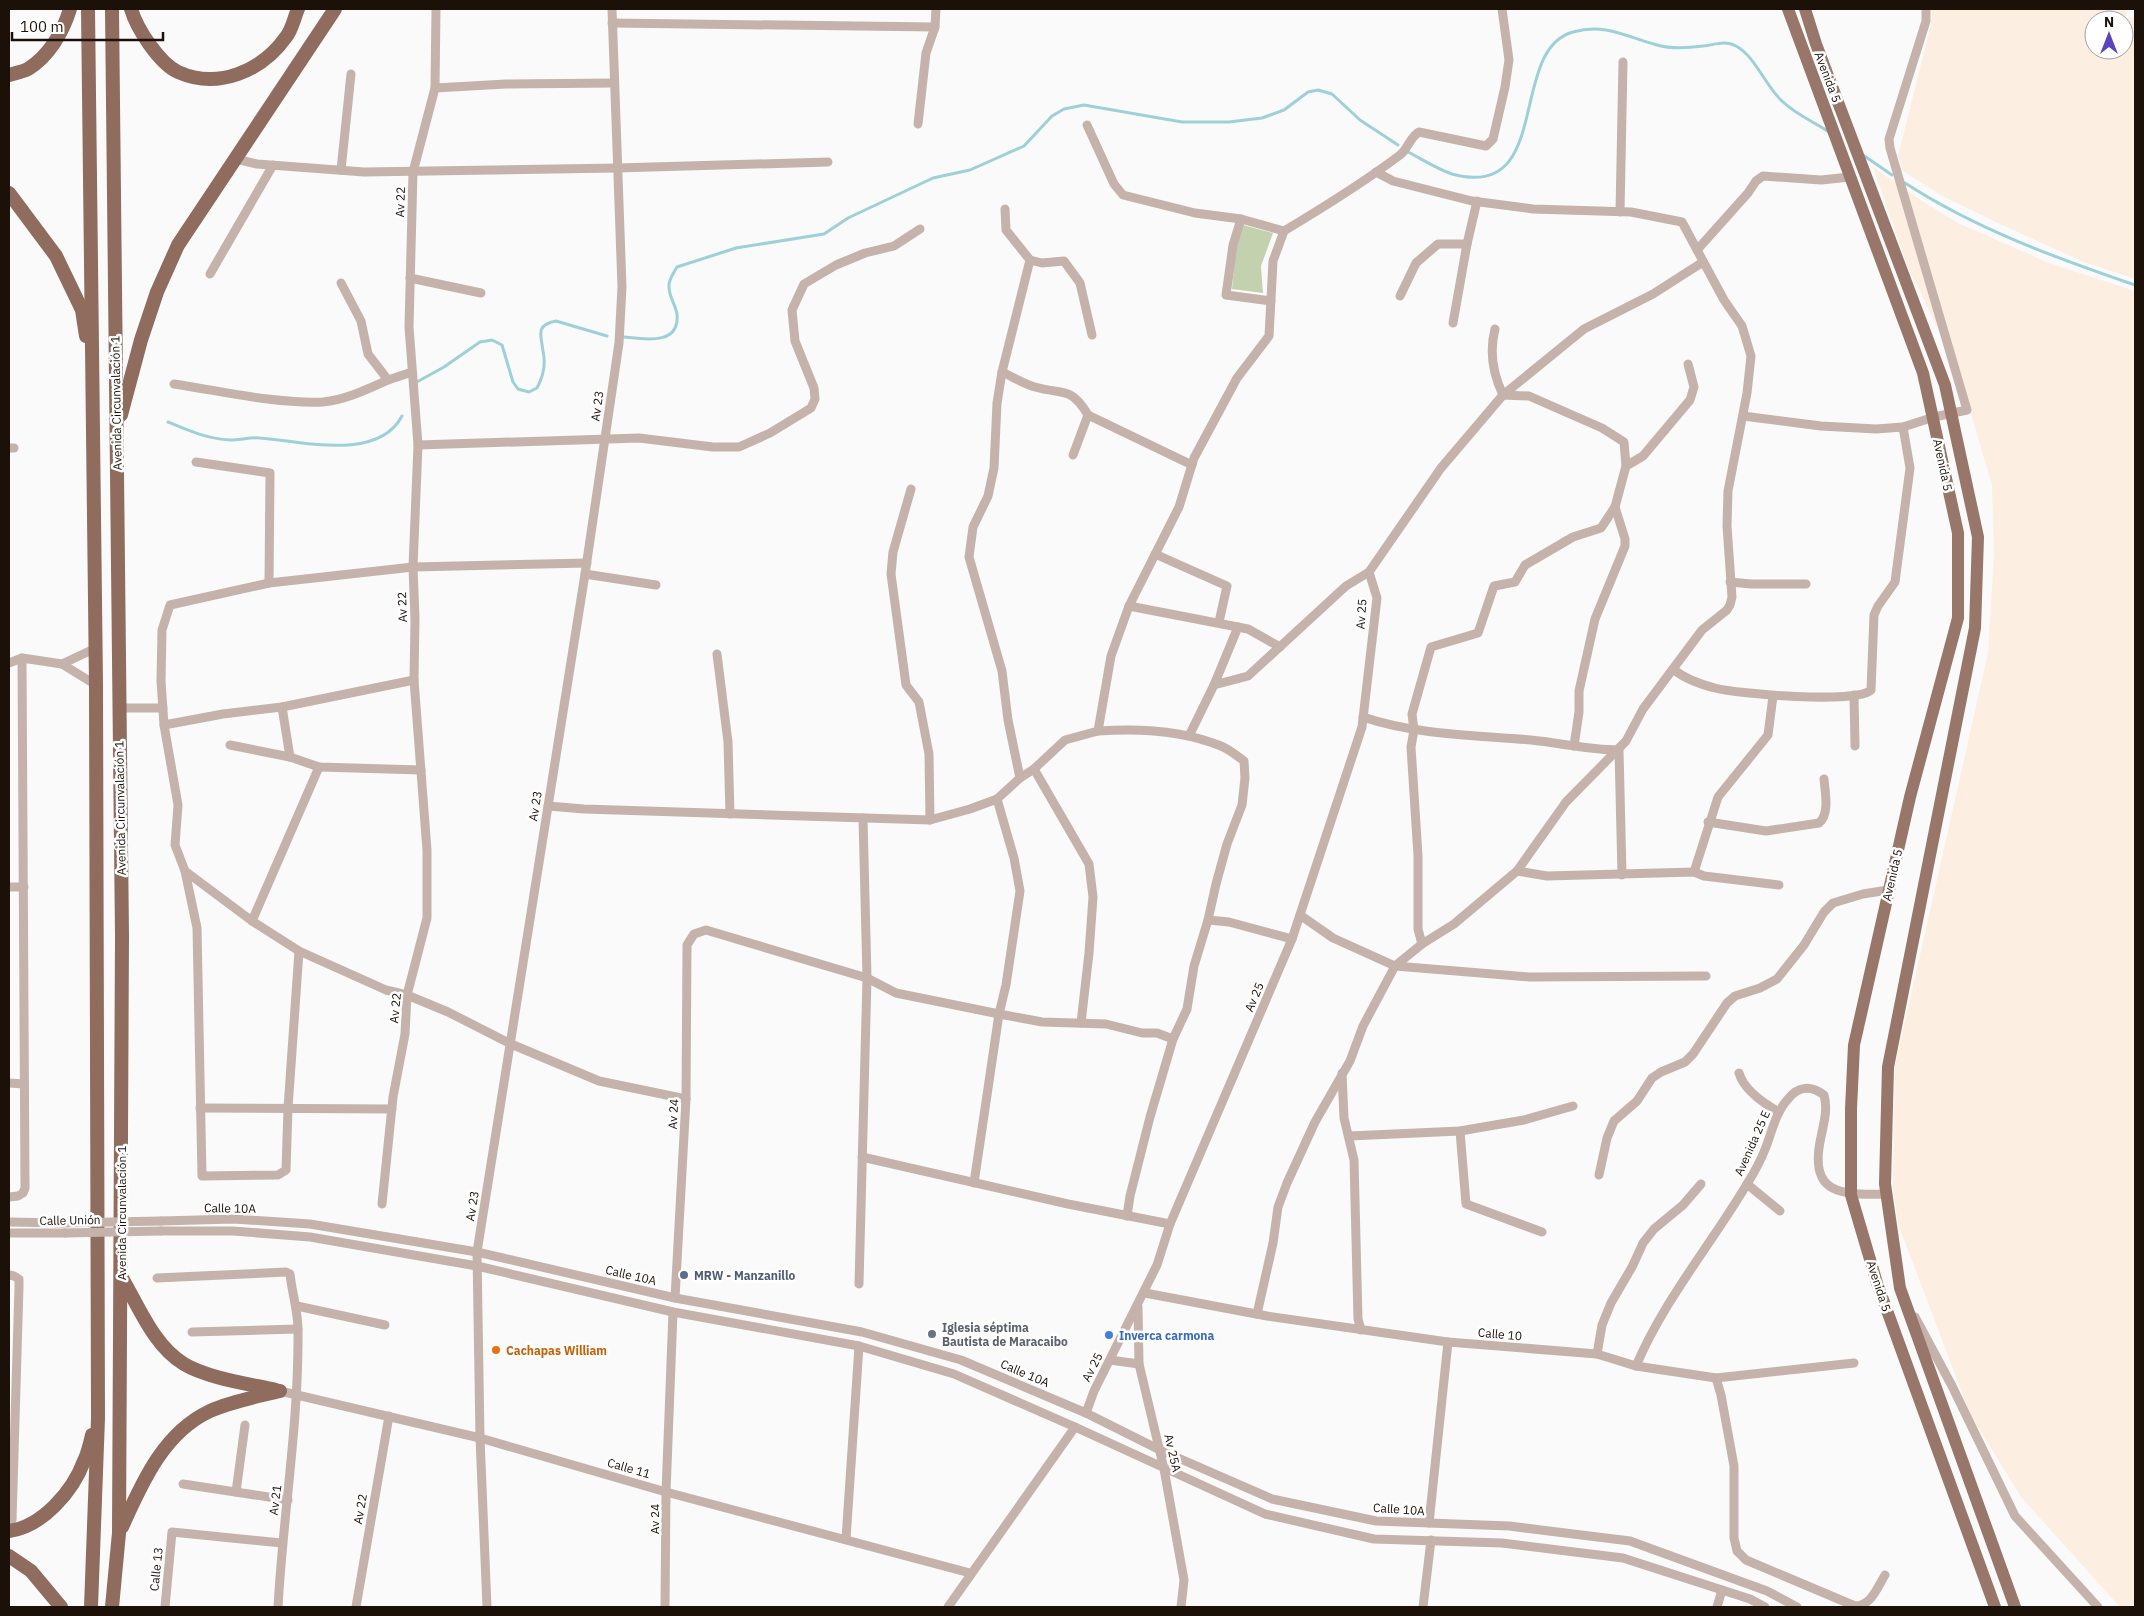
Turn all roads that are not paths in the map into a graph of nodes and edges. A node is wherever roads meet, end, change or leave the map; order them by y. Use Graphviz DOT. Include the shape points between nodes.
graph roads {
  1 [pos="70,9"];
  2 [pos="88,9"];
  3 [pos="112,9"];
  4 [pos="130,9"];
  5 [pos="298,9"];
  6 [pos="335,9"];
  7 [pos="436,9"];
  8 [pos="612,9"];
  9 [pos="936,9"];
  10 [pos="1502,9"];
  11 [pos="1805,9"];
  12 [pos="1926,9"];
  13 [pos="1788,10"];
  14 [pos="612,23"];
  15 [pos="935,27"];
  16 [pos="1622,62"];
  17 [pos="351,74"];
  18 [pos="9,75"];
  19 [pos="614,83"];
  20 [pos="435,88"];
  21 [pos="918,124"];
  22 [pos="1087,125"];
  23 [pos="236,159"];
  24 [pos="828,162"];
  25 [pos="273,165"];
  26 [pos="617,168"];
  27 [pos="341,170"];
  28 [pos="413,172"];
  29 [pos="1376,172"];
  30 [pos="1850,177"];
  31 [pos="9,193"];
  32 [pos="1477,201"];
  33 [pos="1005,209"];
  34 [pos="1620,212"];
  35 [pos="1241,219"];
  36 [pos="920,229"];
  37 [pos="1284,231"];
  38 [pos="1467,244"];
  39 [pos="1697,250"];
  40 [pos="1030,260"];
  41 [pos="1703,262"];
  42 [pos="210,274"];
  43 [pos="410,278"];
  44 [pos="341,283"];
  45 [pos="481,293"];
  46 [pos="1400,296"];
  47 [pos="1271,301"];
  48 [pos="1453,323"];
  49 [pos="1495,329"];
  50 [pos="1092,335"];
  51 [pos="1688,364"];
  52 [pos="412,372"];
  53 [pos="1002,372"];
  54 [pos="388,380"];
  55 [pos="174,384"];
  56 [pos="94,388"];
  57 [pos="1503,395"];
  58 [pos="1951,412"];
  59 [pos="1088,415"];
  60 [pos="1742,416"];
  61 [pos="1934,417"];
  62 [pos="1903,427"];
  63 [pos="117,433"];
  64 [pos="605,438"];
  65 [pos="418,445"];
  66 [pos="1073,455"];
  67 [pos="196,462"];
  68 [pos="1192,465"];
  69 [pos="1626,466"];
  70 [pos="911,489"];
  71 [pos="1615,507"];
  72 [pos="1155,554"];
  73 [pos="587,563"];
  74 [pos="413,567"];
  75 [pos="1369,572"];
  76 [pos="585,574"];
  77 [pos="1730,582"];
  78 [pos="269,583"];
  79 [pos="1806,584"];
  80 [pos="656,586"];
  81 [pos="1129,606"];
  82 [pos="1219,622"];
  83 [pos="1238,627"];
  84 [pos="1280,647"];
  85 [pos="96,648"];
  86 [pos="717,654"];
  87 [pos="22,658"];
  88 [pos="9,663"];
  89 [pos="62,664"];
  90 [pos="1673,669"];
  91 [pos="414,680"];
  92 [pos="96,685"];
  93 [pos="1214,685"];
  94 [pos="1854,695"];
  95 [pos="1773,696"];
  96 [pos="282,707"];
  97 [pos="119,708"];
  98 [pos="163,708"];
  99 [pos="1363,717"];
  100 [pos="164,725"];
  101 [pos="1414,730"];
  102 [pos="1098,731"];
  103 [pos="1189,736"];
  104 [pos="230,745"];
  105 [pos="1574,746"];
  106 [pos="1855,746"];
  107 [pos="1619,750"];
  108 [pos="290,757"];
  109 [pos="319,767"];
  110 [pos="1034,769"];
  111 [pos="421,770"];
  112 [pos="1020,778"];
  113 [pos="1824,779"];
  114 [pos="997,799"];
  115 [pos="548,806"];
  116 [pos="730,814"];
  117 [pos="863,818"];
  118 [pos="930,820"];
  119 [pos="1708,822"];
  120 [pos="185,871"];
  121 [pos="1517,871"];
  122 [pos="1694,872"];
  123 [pos="1622,875"];
  124 [pos="1778,885"];
  125 [pos="9,887"];
  126 [pos="24,887"];
  127 [pos="1888,890"];
  128 [pos="1300,915"];
  129 [pos="1208,920"];
  130 [pos="252,922"];
  131 [pos="1292,939"];
  132 [pos="1422,944"];
  133 [pos="299,952"];
  134 [pos="1396,966"];
  135 [pos="1706,976"];
  136 [pos="867,978"];
  137 [pos="408,996"];
  138 [pos="999,1014"];
  139 [pos="1082,1023"];
  140 [pos="1173,1039"];
  141 [pos="511,1044"];
  142 [pos="1342,1073"];
  143 [pos="1738,1073"];
  144 [pos="9,1083"];
  145 [pos="24,1084"];
  146 [pos="686,1099"];
  147 [pos="1573,1106"];
  148 [pos="200,1108"];
  149 [pos="288,1108"];
  150 [pos="392,1108"];
  151 [pos="1779,1112"];
  152 [pos="1460,1131"];
  153 [pos="1350,1136"];
  154 [pos="862,1157"];
  155 [pos="1599,1175"];
  156 [pos="974,1182"];
  157 [pos="1701,1184"];
  158 [pos="1748,1184"];
  159 [pos="1887,1194"];
  160 [pos="1851,1195"];
  161 [pos="9,1196"];
  162 [pos="382,1204"];
  163 [pos="1780,1211"];
  164 [pos="1127,1216"];
  165 [pos="161,1220"];
  166 [pos="9,1222"];
  167 [pos="1170,1224"];
  168 [pos="161,1231"];
  169 [pos="1542,1232"];
  170 [pos="9,1233"];
  171 [pos="477,1252"];
  172 [pos="477,1266"];
  173 [pos="9,1275"];
  174 [pos="121,1276"];
  175 [pos="157,1278"];
  176 [pos="859,1284"];
  177 [pos="1900,1288"];
  178 [pos="1145,1293"];
  179 [pos="675,1298"];
  180 [pos="1138,1305"];
  181 [pos="297,1306"];
  182 [pos="674,1312"];
  183 [pos="1257,1314"];
  184 [pos="385,1325"];
  185 [pos="298,1330"];
  186 [pos="1361,1330"];
  187 [pos="192,1332"];
  188 [pos="1448,1342"];
  189 [pos="859,1346"];
  190 [pos="1597,1354"];
  191 [pos="1110,1360"];
  192 [pos="1854,1363"];
  193 [pos="1139,1364"];
  194 [pos="1636,1366"];
  195 [pos="1716,1378"];
  196 [pos="280,1391"];
  197 [pos="297,1395"];
  198 [pos="1086,1413"];
  199 [pos="389,1416"];
  200 [pos="98,1418"];
  201 [pos="244,1425"];
  202 [pos="1075,1426"];
  203 [pos="480,1438"];
  204 [pos="1160,1450"];
  205 [pos="1164,1469"];
  206 [pos="182,1484"];
  207 [pos="236,1492"];
  208 [pos="666,1492"];
  209 [pos="288,1500"];
  210 [pos="1429,1523"];
  211 [pos="10,1525"];
  212 [pos="119,1533"];
  213 [pos="846,1538"];
  214 [pos="1431,1540"];
  215 [pos="282,1543"];
  216 [pos="9,1556"];
  217 [pos="970,1574"];
  218 [pos="1885,1575"];
  219 [pos="1722,1590"];
  220 [pos="60,1607"];
  221 [pos="90,1607"];
  222 [pos="112,1607"];
  223 [pos="165,1607"];
  224 [pos="278,1607"];
  225 [pos="356,1607"];
  226 [pos="487,1607"];
  227 [pos="665,1607"];
  228 [pos="948,1607"];
  229 [pos="1181,1607"];
  230 [pos="1423,1607"];
  231 [pos="1717,1607"];
  232 [pos="1765,1607"];
  233 [pos="1797,1607"];
  234 [pos="1996,1607"];
  235 [pos="2015,1607"];
  236 [pos="2098,1607"];
  1 -- 18 [label="highway" via="50,50 27,70"];
  2 -- 56 [label="highway, Avenida Circunvalación 1"];
  3 -- 63 [label="highway, Avenida Circunvalación 1"];
  4 -- 5 [label="highway" via="153,51 177,72 210,80 234,76 267,60 288,36"];
  6 -- 23 [label="highway"];
  7 -- 20 [label="street, Av 22"];
  8 -- 14 [label="street, Av 23"];
  9 -- 15 [label="street"];
  10 -- 29 [label="street" via="1509,60 1494,139 1486,146 1418,132 1402,154"];
  11 -- 58 [label="main road, Avenida 5" via="1945,385"];
  12 -- 58 [label="street" via="1926,21 1889,139 1967,410"];
  13 -- 30 [label="main road, Avenida 5"];
  14 -- 15 [label="street"];
  14 -- 19 [label="street, Av 23"];
  15 -- 21 [label="street" via="926,54"];
  16 -- 34 [label="street"];
  17 -- 27 [label="street"];
  19 -- 20 [label="street"];
  19 -- 26 [label="street, Av 23"];
  20 -- 28 [label="street, Av 22"];
  22 -- 35 [label="street" via="1114,184 1123,194 1195,213"];
  23 -- 25 [label="street"];
  23 -- 63 [label="highway" via="178,245 157,292"];
  24 -- 26 [label="street"];
  25 -- 27 [label="street"];
  25 -- 42 [label="street"];
  26 -- 28 [label="street"];
  26 -- 64 [label="street, Av 23" via="622,287 619,343"];
  27 -- 28 [label="street"];
  28 -- 43 [label="street, Av 22"];
  29 -- 32 [label="street" via="1393,181"];
  29 -- 37 [label="street" via="1334,202"];
  30 -- 39 [label="street" via="1821,180 1763,176"];
  30 -- 61 [label="main road, Avenida 5" via="1923,372"];
  31 -- 56 [label="highway" via="56,256 82,310"];
  32 -- 34 [label="street" via="1532,209"];
  32 -- 38 [label="street"];
  33 -- 40 [label="street" via="1006,230"];
  34 -- 39 [label="street" via="1682,222"];
  35 -- 37 [label="street"];
  35 -- 47 [label="street" via="1233,245 1226,296"];
  36 -- 64 [label="street" via="894,246 836,265 804,284 792,310 795,342 814,388 816,399 811,408 770,434 739,447"];
  37 -- 47 [label="street" via="1273,260"];
  38 -- 46 [label="street" via="1438,244 1416,262"];
  38 -- 48 [label="street"];
  39 -- 41 [label="street"];
  40 -- 50 [label="street" via="1064,261 1080,283"];
  40 -- 53 [label="street"];
  41 -- 57 [label="street" via="1653,294 1584,329"];
  41 -- 60 [label="street" via="1742,326 1751,356"];
  43 -- 45 [label="street"];
  43 -- 52 [label="street, Av 22"];
  44 -- 54 [label="street" via="362,321 368,354"];
  47 -- 68 [label="street" via="1269,336 1237,378"];
  49 -- 57 [label="street" via="1490,346 1496,380"];
  51 -- 69 [label="street" via="1694,387 1690,400 1643,456"];
  52 -- 54 [label="street"];
  52 -- 65 [label="street, Av 22"];
  53 -- 59 [label="street" via="1036,387 1060,390 1074,396"];
  53 -- 112 [label="street" via="994,468 988,496 973,527 969,556 1002,671"];
  54 -- 55 [label="street" via="324,402 277,399"];
  56 -- 85 [label="highway, Avenida Circunvalación 1"];
  57 -- 69 [label="street" via="1529,396 1602,428 1624,442"];
  57 -- 75 [label="street" via="1442,468"];
  58 -- 61 [label="street"];
  58 -- 159 [label="main road, Avenida 5" via="1978,537 1975,628 1888,1067"];
  59 -- 66 [label="street"];
  59 -- 68 [label="street"];
  60 -- 62 [label="street" via="1821,426"];
  60 -- 77 [label="street" via="1728,491"];
  61 -- 62 [label="street"];
  61 -- 127 [label="main road, Avenida 5" via="1958,532 1958,618"];
  62 -- 94 [label="street" via="1910,468 1895,582 1874,615 1871,690"];
  63 -- 97 [label="highway, Avenida Circunvalación 1"];
  64 -- 65 [label="street"];
  64 -- 73 [label="street, Av 23"];
  65 -- 74 [label="street, Av 22"];
  67 -- 78 [label="street" via="270,473"];
  68 -- 72 [label="street" via="1179,507"];
  69 -- 71 [label="street"];
  70 -- 118 [label="street" via="893,552 891,574 906,685 919,702 929,754"];
  71 -- 101 [label="street" via="1601,528 1573,537 1525,566 1515,582 1494,586 1478,633 1431,647 1412,714"];
  71 -- 105 [label="street" via="1625,546 1595,619 1578,691"];
  72 -- 81 [label="street"];
  72 -- 82 [label="street" via="1227,586"];
  73 -- 74 [label="street"];
  73 -- 76 [label="street, Av 23"];
  74 -- 78 [label="street"];
  74 -- 91 [label="street, Av 22"];
  75 -- 84 [label="street" via="1346,586"];
  75 -- 99 [label="street, Av 25" via="1376,598"];
  76 -- 80 [label="street"];
  76 -- 115 [label="street, Av 23"];
  77 -- 79 [label="street"];
  77 -- 90 [label="street" via="1730,605 1702,630"];
  78 -- 98 [label="street" via="170,605 162,630"];
  81 -- 82 [label="street"];
  81 -- 102 [label="street" via="1111,656"];
  82 -- 83 [label="street"];
  83 -- 84 [label="street"];
  83 -- 93 [label="street"];
  84 -- 93 [label="street" via="1248,676"];
  85 -- 89 [label="street"];
  85 -- 92 [label="highway, Avenida Circunvalación 1"];
  86 -- 116 [label="street" via="728,742"];
  87 -- 88 [label="street"];
  87 -- 89 [label="street"];
  87 -- 126 [label="street"];
  89 -- 92 [label="street"];
  90 -- 95 [label="street" via="1684,678 1716,688"];
  90 -- 107 [label="street" via="1643,709"];
  91 -- 96 [label="street"];
  91 -- 111 [label="street, Av 22"];
  92 -- 200 [label="highway, Avenida Circunvalación 1"];
  93 -- 103 [label="street"];
  94 -- 95 [label="street"];
  94 -- 106 [label="street"];
  95 -- 119 [label="street" via="1768,735 1718,797"];
  96 -- 100 [label="street"];
  96 -- 108 [label="street"];
  97 -- 98 [label="street"];
  97 -- 174 [label="highway, Avenida Circunvalación 1"];
  98 -- 100 [label="street"];
  99 -- 101 [label="street"];
  99 -- 128 [label="street, Av 25"];
  100 -- 120 [label="street" via="178,805 175,845"];
  101 -- 105 [label="street"];
  101 -- 132 [label="street" via="1411,747 1418,856 1418,929"];
  102 -- 103 [label="street" via="1156,730"];
  102 -- 110 [label="street" via="1065,740"];
  103 -- 129 [label="street" via="1222,746 1244,761 1242,805 1227,844"];
  104 -- 108 [label="street"];
  105 -- 107 [label="street"];
  107 -- 121 [label="street" via="1566,802"];
  107 -- 123 [label="street"];
  108 -- 109 [label="street"];
  109 -- 111 [label="street"];
  109 -- 130 [label="street"];
  110 -- 112 [label="street"];
  110 -- 139 [label="street" via="1090,864 1093,897"];
  111 -- 137 [label="street, Av 22" via="427,850 427,918"];
  112 -- 114 [label="street"];
  113 -- 119 [label="street" via="1825,813 1819,822 1766,831"];
  114 -- 118 [label="street"];
  114 -- 138 [label="street" via="1020,891"];
  115 -- 116 [label="street"];
  115 -- 141 [label="street, Av 23"];
  116 -- 117 [label="street"];
  117 -- 118 [label="street"];
  117 -- 136 [label="street"];
  119 -- 122 [label="street"];
  120 -- 130 [label="street"];
  120 -- 148 [label="street" via="197,928"];
  121 -- 123 [label="street" via="1547,876"];
  121 -- 132 [label="street" via="1454,924"];
  122 -- 123 [label="street"];
  122 -- 124 [label="street"];
  125 -- 126 [label="street"];
  126 -- 145 [label="street"];
  127 -- 155 [label="street" via="1833,904 1777,979 1740,993 1727,1003 1693,1054 1685,1062 1652,1078 1637,1101 1614,1121"];
  127 -- 160 [label="main road, Avenida 5" via="1854,1045"];
  128 -- 131 [label="street, Av 25"];
  128 -- 134 [label="street" via="1333,938"];
  129 -- 131 [label="street" via="1230,922"];
  129 -- 140 [label="street" via="1194,966 1187,1009"];
  130 -- 133 [label="street"];
  131 -- 167 [label="street, Av 25"];
  132 -- 134 [label="street"];
  133 -- 137 [label="street" via="386,990"];
  133 -- 149 [label="street"];
  134 -- 135 [label="street" via="1529,976"];
  134 -- 142 [label="street"];
  136 -- 138 [label="street" via="896,993"];
  136 -- 146 [label="street, Av 24" via="706,930 694,934 687,945"];
  136 -- 154 [label="street"];
  137 -- 141 [label="street"];
  137 -- 150 [label="street, Av 22"];
  138 -- 139 [label="street" via="1042,1022"];
  138 -- 156 [label="street"];
  139 -- 140 [label="street" via="1106,1024"];
  140 -- 164 [label="street"];
  141 -- 146 [label="street" via="598,1081"];
  141 -- 171 [label="street, Av 23"];
  142 -- 153 [label="street" via="1344,1118"];
  142 -- 183 [label="street" via="1301,1152 1278,1207"];
  143 -- 151 [label="street" via="1760,1101"];
  144 -- 145 [label="street"];
  145 -- 161 [label="street" via="25,1188 23,1194"];
  146 -- 179 [label="street, Av 24"];
  147 -- 152 [label="street" via="1524,1120"];
  148 -- 149 [label="street"];
  148 -- 149 [label="street" via="202,1176 278,1175 285,1172"];
  149 -- 150 [label="street"];
  150 -- 162 [label="street, Av 22"];
  151 -- 158 [label="street, Avenida 25 E"];
  151 -- 160 [label="street, Avenida 25 E" via="1795,1091 1812,1088 1824,1095 1826,1112 1818,1150 1822,1178 1838,1192"];
  152 -- 153 [label="street"];
  152 -- 169 [label="street" via="1466,1204"];
  153 -- 186 [label="street" via="1354,1160 1357,1310"];
  154 -- 156 [label="street"];
  154 -- 176 [label="street"];
  156 -- 164 [label="street"];
  157 -- 190 [label="street" via="1643,1243 1611,1303 1602,1326"];
  158 -- 163 [label="street"];
  158 -- 194 [label="street, Avenida 25 E" via="1665,1307"];
  159 -- 160 [label="street, Avenida 25 E"];
  159 -- 177 [label="main road, Avenida 5"];
  160 -- 234 [label="main road, Avenida 5" via="1877,1284"];
  164 -- 167 [label="street"];
  165 -- 166 [label="street, Calle Unión, bridge"];
  165 -- 171 [label="street, Calle 10A" via="234,1219 310,1224"];
  167 -- 178 [label="street, Av 25"];
  168 -- 170 [label="street, Calle Unión, bridge"];
  168 -- 172 [label="street, Calle 10A" via="233,1231 310,1237"];
  171 -- 172 [label="street, Av 23"];
  171 -- 179 [label="street, Calle 10A"];
  172 -- 182 [label="street, Calle 10A"];
  172 -- 203 [label="street, Av 23"];
  173 -- 211 [label="street" via="19,1280"];
  174 -- 196 [label="highway" via="167,1350 185,1364 215,1376"];
  174 -- 212 [label="highway, Avenida Circunvalación 1"];
  175 -- 181 [label="street, Av 21" via="289,1273"];
  177 -- 235 [label="main road, Avenida 5"];
  177 -- 236 [label="street" via="2015,1516"];
  178 -- 180 [label="street, Av 25"];
  178 -- 183 [label="street, Calle 10"];
  179 -- 198 [label="street, Calle 10A" via="862,1332 961,1360"];
  180 -- 191 [label="street, Av 25"];
  180 -- 193 [label="street, Av 25A"];
  181 -- 184 [label="street"];
  181 -- 185 [label="street, Av 21"];
  182 -- 189 [label="street, Calle 10A"];
  182 -- 208 [label="street, Av 24"];
  183 -- 186 [label="street, Calle 10"];
  185 -- 187 [label="street"];
  185 -- 197 [label="street, Av 21"];
  186 -- 188 [label="street, Calle 10"];
  188 -- 190 [label="street, Calle 10"];
  188 -- 210 [label="street"];
  189 -- 202 [label="street, Calle 10A" via="954,1374"];
  189 -- 213 [label="street"];
  190 -- 194 [label="street, Calle 10"];
  191 -- 193 [label="street"];
  191 -- 198 [label="street, Av 25"];
  192 -- 195 [label="street, Calle 10"];
  193 -- 204 [label="street, Av 25A"];
  194 -- 195 [label="street, Calle 10"];
  195 -- 218 [label="street" via="1734,1466 1734,1538 1737,1551 1746,1560 1855,1606 1868,1602"];
  196 -- 197 [label="street, Calle 11"];
  196 -- 212 [label="highway" via="209,1412 181,1431 159,1455 146,1476"];
  197 -- 199 [label="street, Calle 11"];
  197 -- 209 [label="street, Av 21"];
  198 -- 204 [label="street, Calle 10A"];
  199 -- 203 [label="street, Calle 11"];
  199 -- 225 [label="street, Av 22"];
  200 -- 211 [label="highway" via="84,1463 56,1504 37,1520"];
  200 -- 221 [label="highway, Avenida Circunvalación 1"];
  201 -- 207 [label="street"];
  202 -- 205 [label="street, Calle 10A"];
  202 -- 217 [label="street"];
  203 -- 208 [label="street, Calle 11"];
  203 -- 226 [label="street, Av 23"];
  204 -- 205 [label="street, Av 25A"];
  204 -- 210 [label="street, Calle 10A" via="1272,1499 1376,1521"];
  205 -- 214 [label="street, Calle 10A" via="1265,1514 1374,1538"];
  205 -- 229 [label="street, Av 25A" via="1184,1580"];
  206 -- 207 [label="street"];
  207 -- 209 [label="street"];
  208 -- 213 [label="street, Calle 11"];
  208 -- 227 [label="street, Av 24"];
  209 -- 215 [label="street, Av 21"];
  210 -- 233 [label="street, Calle 10A" via="1509,1526 1630,1541 1767,1591"];
  212 -- 222 [label="highway, Avenida Circunvalación 1"];
  213 -- 217 [label="street, Calle 11"];
  214 -- 219 [label="street, Calle 10A" via="1502,1543 1623,1558"];
  214 -- 230 [label="street"];
  215 -- 223 [label="street, Calle 13" via="172,1532"];
  215 -- 224 [label="street, Av 21"];
  216 -- 220 [label="highway" via="31,1571"];
  217 -- 228 [label="street"];
  219 -- 231 [label="street"];
  219 -- 232 [label="street, Calle 10A"];
}
